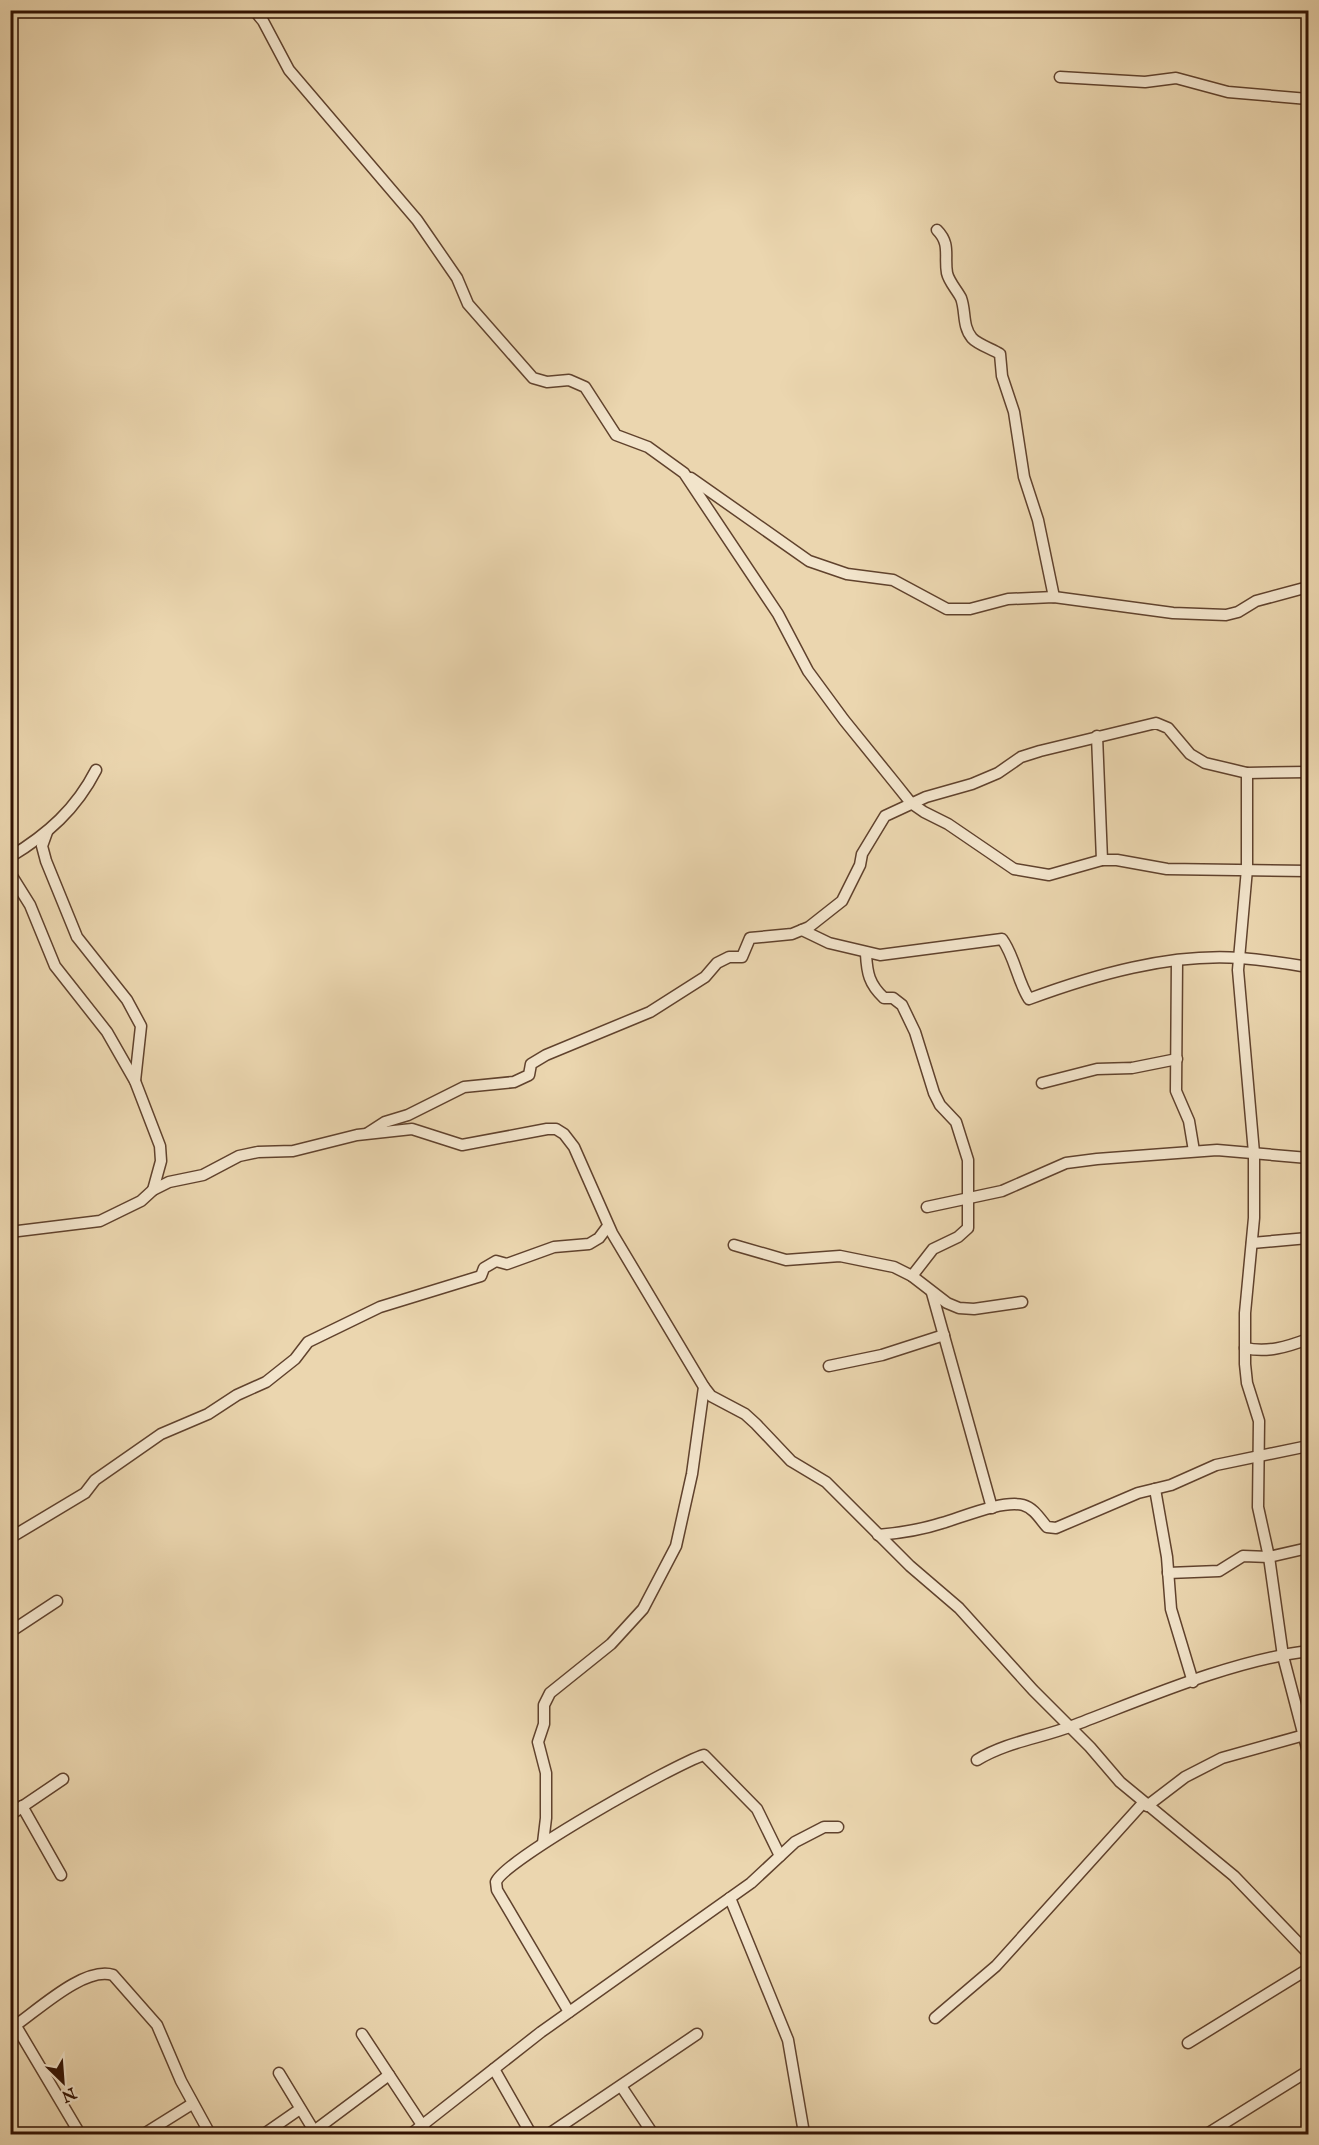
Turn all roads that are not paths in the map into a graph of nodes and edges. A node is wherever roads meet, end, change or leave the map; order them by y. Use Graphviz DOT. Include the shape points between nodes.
graph roads {
  1 [pos="254,10"];
  2 [pos="1283,10"];
  3 [pos="1308,12"];
  4 [pos="1060,77"];
  5 [pos="1308,99"];
  6 [pos="937,230"];
  7 [pos="684,473"];
  8 [pos="1308,587"];
  9 [pos="1054,597"];
  10 [pos="1097,736"];
  11 [pos="96,770"];
  12 [pos="1308,772"];
  13 [pos="1247,773"];
  14 [pos="911,803"];
  15 [pos="47,832"];
  16 [pos="10,857"];
  17 [pos="1102,860"];
  18 [pos="1246,869"];
  19 [pos="1308,871"];
  20 [pos="10,873"];
  21 [pos="802,930"];
  22 [pos="866,954"];
  23 [pos="1238,958"];
  24 [pos="1177,961"];
  25 [pos="1308,967"];
  26 [pos="1177,1059"];
  27 [pos="135,1081"];
  28 [pos="1042,1083"];
  29 [pos="366,1134"];
  30 [pos="1194,1151"];
  31 [pos="1254,1153"];
  32 [pos="1308,1158"];
  33 [pos="153,1190"];
  34 [pos="966,1200"];
  35 [pos="927,1207"];
  36 [pos="608,1226"];
  37 [pos="10,1232"];
  38 [pos="1308,1238"];
  39 [pos="1252,1243"];
  40 [pos="734,1245"];
  41 [pos="912,1276"];
  42 [pos="932,1293"];
  43 [pos="1022,1302"];
  44 [pos="944,1335"];
  45 [pos="1308,1340"];
  46 [pos="1245,1348"];
  47 [pos="829,1366"];
  48 [pos="704,1387"];
  49 [pos="1308,1446"];
  50 [pos="1258,1456"];
  51 [pos="1155,1489"];
  52 [pos="992,1508"];
  53 [pos="879,1535"];
  54 [pos="10,1538"];
  55 [pos="1308,1548"];
  56 [pos="1269,1557"];
  57 [pos="1168,1573"];
  58 [pos="57,1601"];
  59 [pos="10,1632"];
  60 [pos="1308,1650"];
  61 [pos="1283,1656"];
  62 [pos="1193,1682"];
  63 [pos="1071,1727"];
  64 [pos="1307,1735"];
  65 [pos="1308,1752"];
  66 [pos="977,1760"];
  67 [pos="63,1779"];
  68 [pos="1145,1805"];
  69 [pos="15,1809"];
  70 [pos="838,1827"];
  71 [pos="543,1843"];
  72 [pos="780,1856"];
  73 [pos="61,1875"];
  74 [pos="730,1898"];
  75 [pos="1308,1953"];
  76 [pos="1308,1969"];
  77 [pos="569,2012"];
  78 [pos="935,2018"];
  79 [pos="13,2021"];
  80 [pos="362,2034"];
  81 [pos="697,2034"];
  82 [pos="1188,2043"];
  83 [pos="494,2069"];
  84 [pos="1308,2071"];
  85 [pos="279,2073"];
  86 [pos="389,2075"];
  87 [pos="621,2086"];
  88 [pos="192,2104"];
  89 [pos="300,2109"];
  90 [pos="425,2130"];
  91 [pos="315,2133"];
  92 [pos="804,2133"];
  93 [pos="80,2134"];
  94 [pos="144,2134"];
  95 [pos="210,2134"];
  96 [pos="264,2134"];
  97 [pos="411,2134"];
  98 [pos="531,2134"];
  99 [pos="549,2134"];
  100 [pos="653,2134"];
  101 [pos="1207,2134"];
  1 -- 7 [label="street" via="295,78 417,219 457,278 468,304 533,378 547,382 569,380 585,387 616,435 648,447"];
  2 -- 3 [label="street"];
  4 -- 5 [label="street" via="1145,82 1176,78 1228,92"];
  6 -- 9 [label="street" via="948,248 947,275 962,300 966,329 973,341 1000,354 1024,477 1038,520"];
  7 -- 9 [label="street" via="809,561 847,574 893,580 947,609 970,609 1008,598"];
  7 -- 14 [label="street" via="767,596 808,671"];
  8 -- 9 [label="street" via="1256,601 1226,615 1173,613"];
  10 -- 13 [label="street" via="1156,723 1168,728 1190,754 1205,763"];
  10 -- 14 [label="street" via="1021,757 972,784"];
  10 -- 17 [label="street"];
  11 -- 15 [label="street" via="71,810"];
  12 -- 13 [label="street"];
  13 -- 18 [label="street"];
  14 -- 17 [label="street" via="1014,869 1050,875"];
  14 -- 21 [label="street" via="885,816 842,901"];
  15 -- 16 [label="street"];
  15 -- 27 [label="street" via="42,846 46,861 77,937 127,1000 141,1026"];
  17 -- 18 [label="street" via="1167,870"];
  18 -- 19 [label="street"];
  18 -- 23 [label="street"];
  20 -- 27 [label="street" via="30,905 55,966 107,1032"];
  21 -- 22 [label="street"];
  21 -- 29 [label="street" via="750,938 742,957 729,957 717,963 705,977 650,1012 546,1055 531,1064 529,1075 514,1082 465,1087"];
  22 -- 24 [label="street" via="1002,939 1029,999 1077,981"];
  22 -- 34 [label="street" via="870,982 884,998 893,998 902,1005 915,1032 933,1093 956,1122 968,1160"];
  23 -- 24 [label="street"];
  23 -- 25 [label="street"];
  23 -- 31 [label="street"];
  24 -- 26 [label="street"];
  26 -- 28 [label="street" via="1132,1068 1097,1069"];
  26 -- 30 [label="street" via="1176,1091 1189,1121"];
  27 -- 33 [label="street" via="160,1146"];
  29 -- 33 [label="street" via="293,1151 238,1156 203,1175 169,1182"];
  29 -- 36 [label="street" via="412,1129 462,1145 556,1129 574,1147"];
  30 -- 31 [label="street"];
  30 -- 34 [label="street" via="1066,1164 1002,1191"];
  31 -- 32 [label="street"];
  31 -- 39 [label="street"];
  33 -- 37 [label="street" via="141,1201 100,1221"];
  34 -- 35 [label="street"];
  34 -- 41 [label="street" via="966,1232 933,1249"];
  36 -- 48 [label="street"];
  36 -- 54 [label="street" via="589,1244 546,1249 507,1264 496,1262 484,1268 481,1276 380,1307 308,1342 295,1359 267,1382 162,1434 95,1480 85,1493"];
  38 -- 39 [label="street"];
  39 -- 46 [label="street"];
  40 -- 41 [label="street" via="786,1260 857,1257"];
  41 -- 42 [label="street"];
  42 -- 43 [label="street" via="959,1308"];
  42 -- 44 [label="street"];
  44 -- 47 [label="street" via="882,1355"];
  44 -- 52 [label="street"];
  45 -- 46 [label="street" via="1280,1349"];
  46 -- 50 [label="street" via="1247,1383 1258,1421"];
  48 -- 53 [label="street" via="711,1396 750,1419 790,1461 826,1482"];
  48 -- 71 [label="street" via="692,1474 676,1546 643,1609 611,1644 550,1692 544,1705 538,1742 546,1773"];
  49 -- 50 [label="street"];
  50 -- 51 [label="street" via="1216,1465"];
  50 -- 56 [label="street" via="1258,1507"];
  51 -- 52 [label="street" via="1056,1528 1047,1527 1033,1510 1023,1505"];
  51 -- 57 [label="street"];
  52 -- 53 [label="street" via="910,1532"];
  53 -- 63 [label="street" via="959,1608"];
  55 -- 56 [label="street"];
  56 -- 57 [label="street" via="1244,1556 1220,1571"];
  56 -- 61 [label="street"];
  57 -- 62 [label="street" via="1171,1609"];
  58 -- 59 [label="street"];
  60 -- 61 [label="street"];
  61 -- 62 [label="street"];
  61 -- 64 [label="street"];
  62 -- 63 [label="street"];
  63 -- 66 [label="street" via="992,1750"];
  63 -- 68 [label="street"];
  64 -- 65 [label="street"];
  64 -- 68 [label="street" via="1222,1758 1185,1777"];
  67 -- 69 [label="street"];
  68 -- 75 [label="street" via="1234,1876"];
  68 -- 78 [label="street" via="996,1966"];
  69 -- 73 [label="street"];
  70 -- 72 [label="street" via="809,1833"];
  71 -- 72 [label="street" via="704,1755 758,1809"];
  71 -- 77 [label="street" via="502,1872 496,1881 511,1917"];
  72 -- 74 [label="street"];
  74 -- 77 [label="street"];
  74 -- 92 [label="street" via="788,2040"];
  76 -- 82 [label="street"];
  77 -- 83 [label="street"];
  79 -- 88 [label="street" via="96,1974 113,1976 157,2025"];
  79 -- 93 [label="street"];
  80 -- 86 [label="street"];
  81 -- 87 [label="street"];
  83 -- 90 [label="street"];
  83 -- 98 [label="street"];
  84 -- 101 [label="street"];
  85 -- 89 [label="street"];
  86 -- 90 [label="street"];
  86 -- 91 [label="street"];
  87 -- 99 [label="street"];
  87 -- 100 [label="street"];
  88 -- 94 [label="street"];
  88 -- 95 [label="street"];
  89 -- 91 [label="street"];
  89 -- 96 [label="street"];
  90 -- 97 [label="street"];
}
